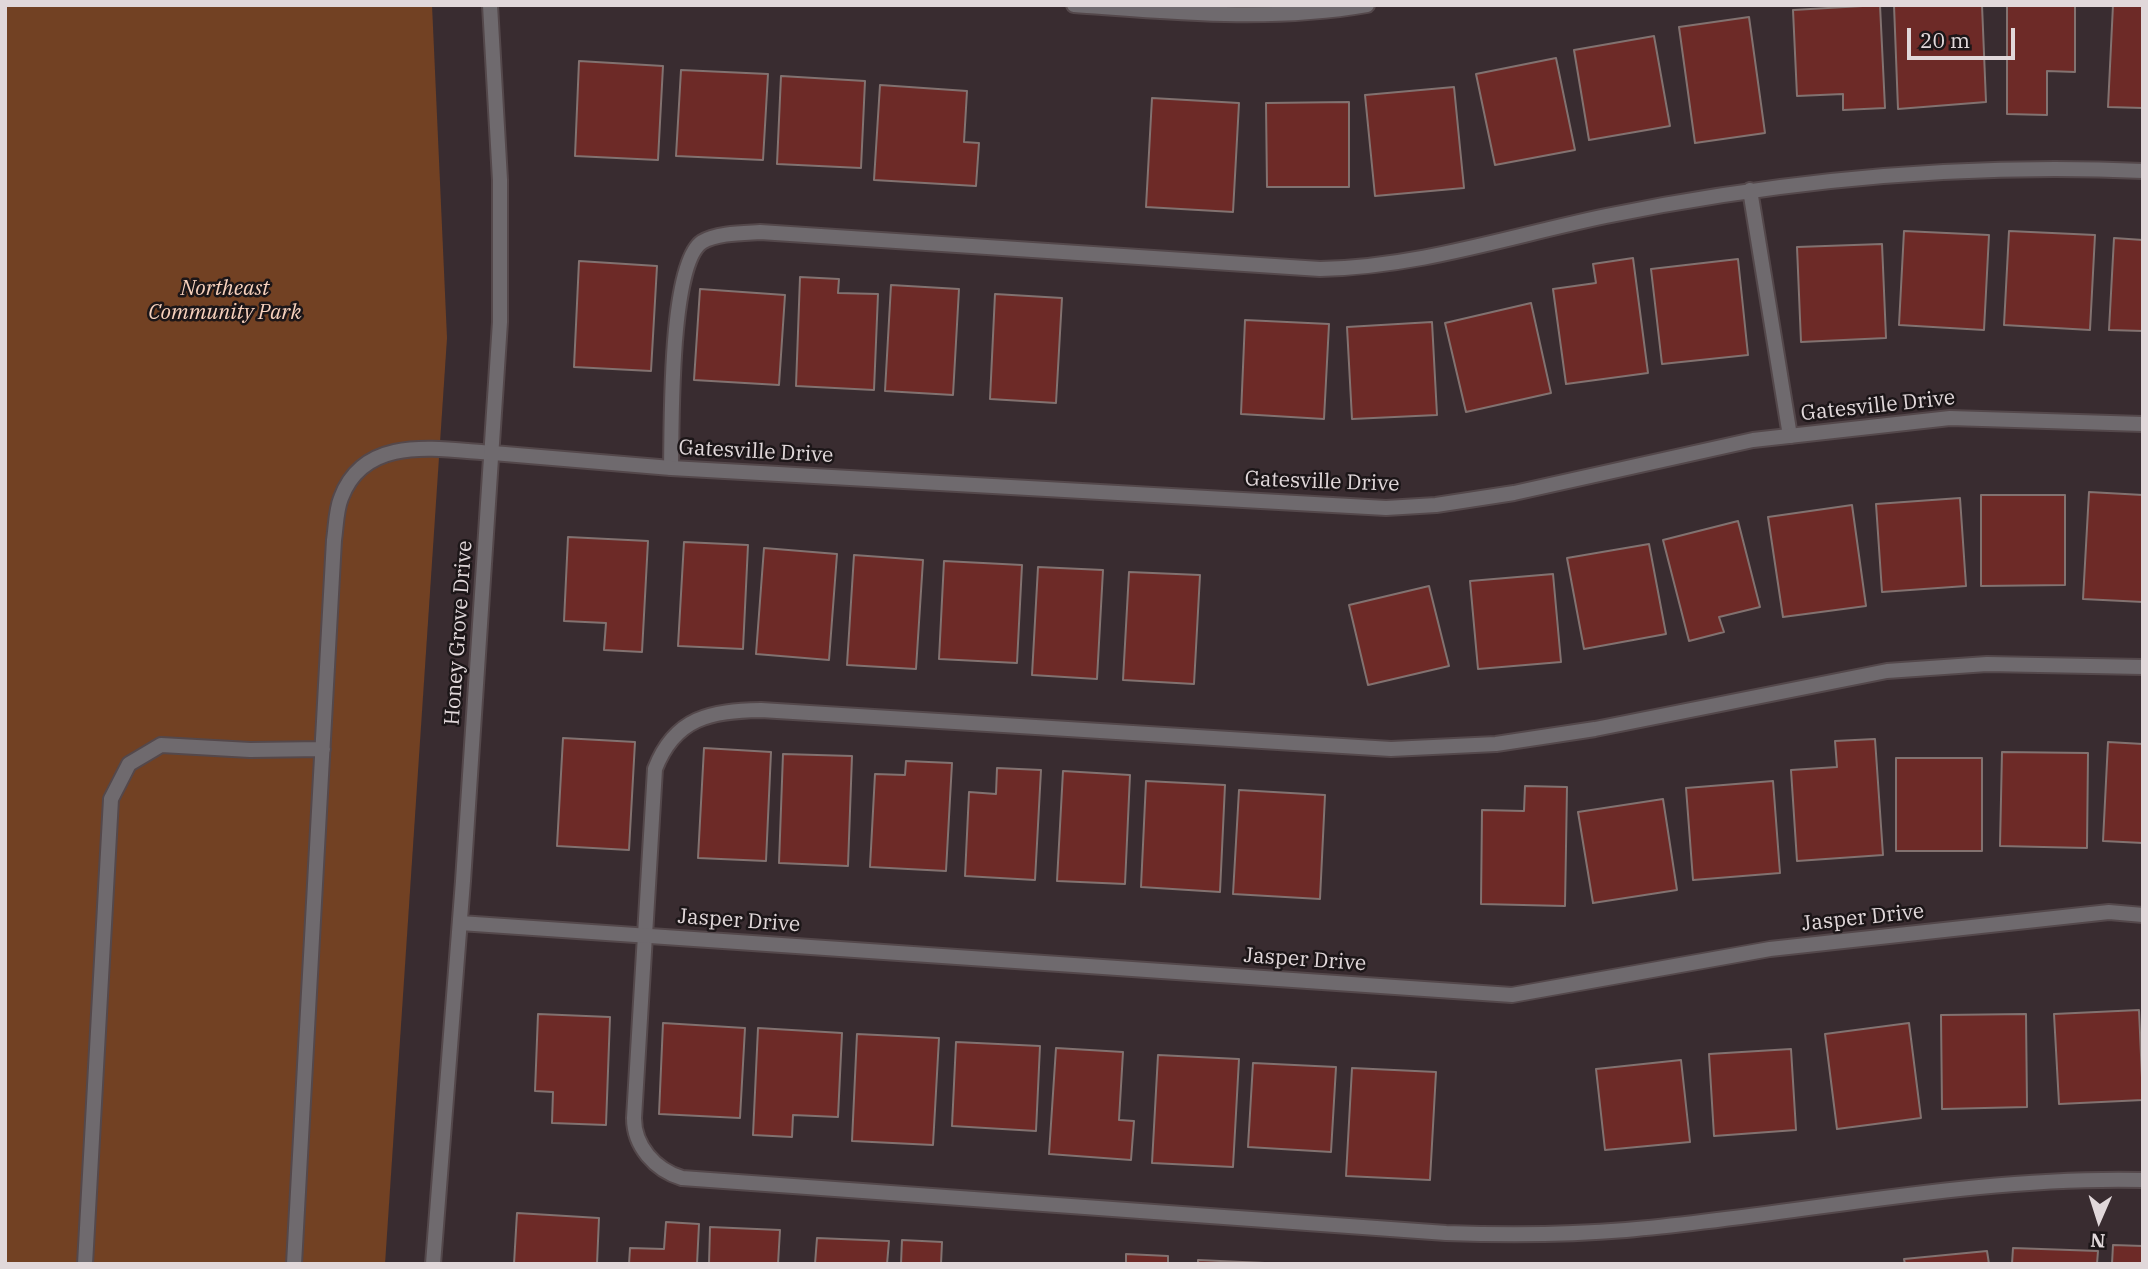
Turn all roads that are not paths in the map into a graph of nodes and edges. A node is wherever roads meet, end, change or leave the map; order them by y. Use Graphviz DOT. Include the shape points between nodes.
graph roads {
  1 [pos="490,5"];
  2 [pos="1074,5"];
  3 [pos="1367,5"];
  4 [pos="2143,171"];
  5 [pos="1750,190"];
  6 [pos="2143,425"];
  7 [pos="1790,436"];
  8 [pos="493,453"];
  9 [pos="671,468"];
  10 [pos="2143,667"];
  11 [pos="323,749"];
  12 [pos="2143,915"];
  13 [pos="460,923"];
  14 [pos="644,936"];
  15 [pos="2143,1180"];
  16 [pos="85,1264"];
  17 [pos="294,1264"];
  18 [pos="433,1264"];
  1 -- 8 [label="street, Honey Grove Drive" via="500,180 500,322"];
  2 -- 3 [label="street" via="1223,16 1280,16"];
  4 -- 5 [label="street" via="1926,171"];
  5 -- 7 [label="street"];
  5 -- 9 [label="street" via="1604,216 1454,254 1354,268 760,232 702,241 685,265 676,328"];
  6 -- 7 [label="street, Gatesville Drive" via="1950,418"];
  7 -- 9 [label="street, Gatesville Drive" via="1753,440 1514,493 1386,508"];
  8 -- 9 [label="street, Gatesville Drive"];
  8 -- 11 [label="street, Gatesville Drive" via="413,447 393,450 374,458 354,476 341,498 334,540"];
  8 -- 13 [label="street, Honey Grove Drive"];
  10 -- 14 [label="street" via="1987,664 1887,671 1583,731 1496,744 1391,749 721,711 692,721 673,736 655,769"];
  11 -- 16 [label="street" via="160,745 129,764 118,780 111,799"];
  11 -- 17 [label="street, Gatesville Drive"];
  12 -- 14 [label="street, Jasper Drive" via="2109,912 1770,949 1512,995"];
  13 -- 14 [label="street, Jasper Drive"];
  13 -- 18 [label="street, Honey Grove Drive"];
  14 -- 15 [label="street" via="634,1131 647,1155 682,1178 1493,1234 1629,1230 1979,1185"];
}
